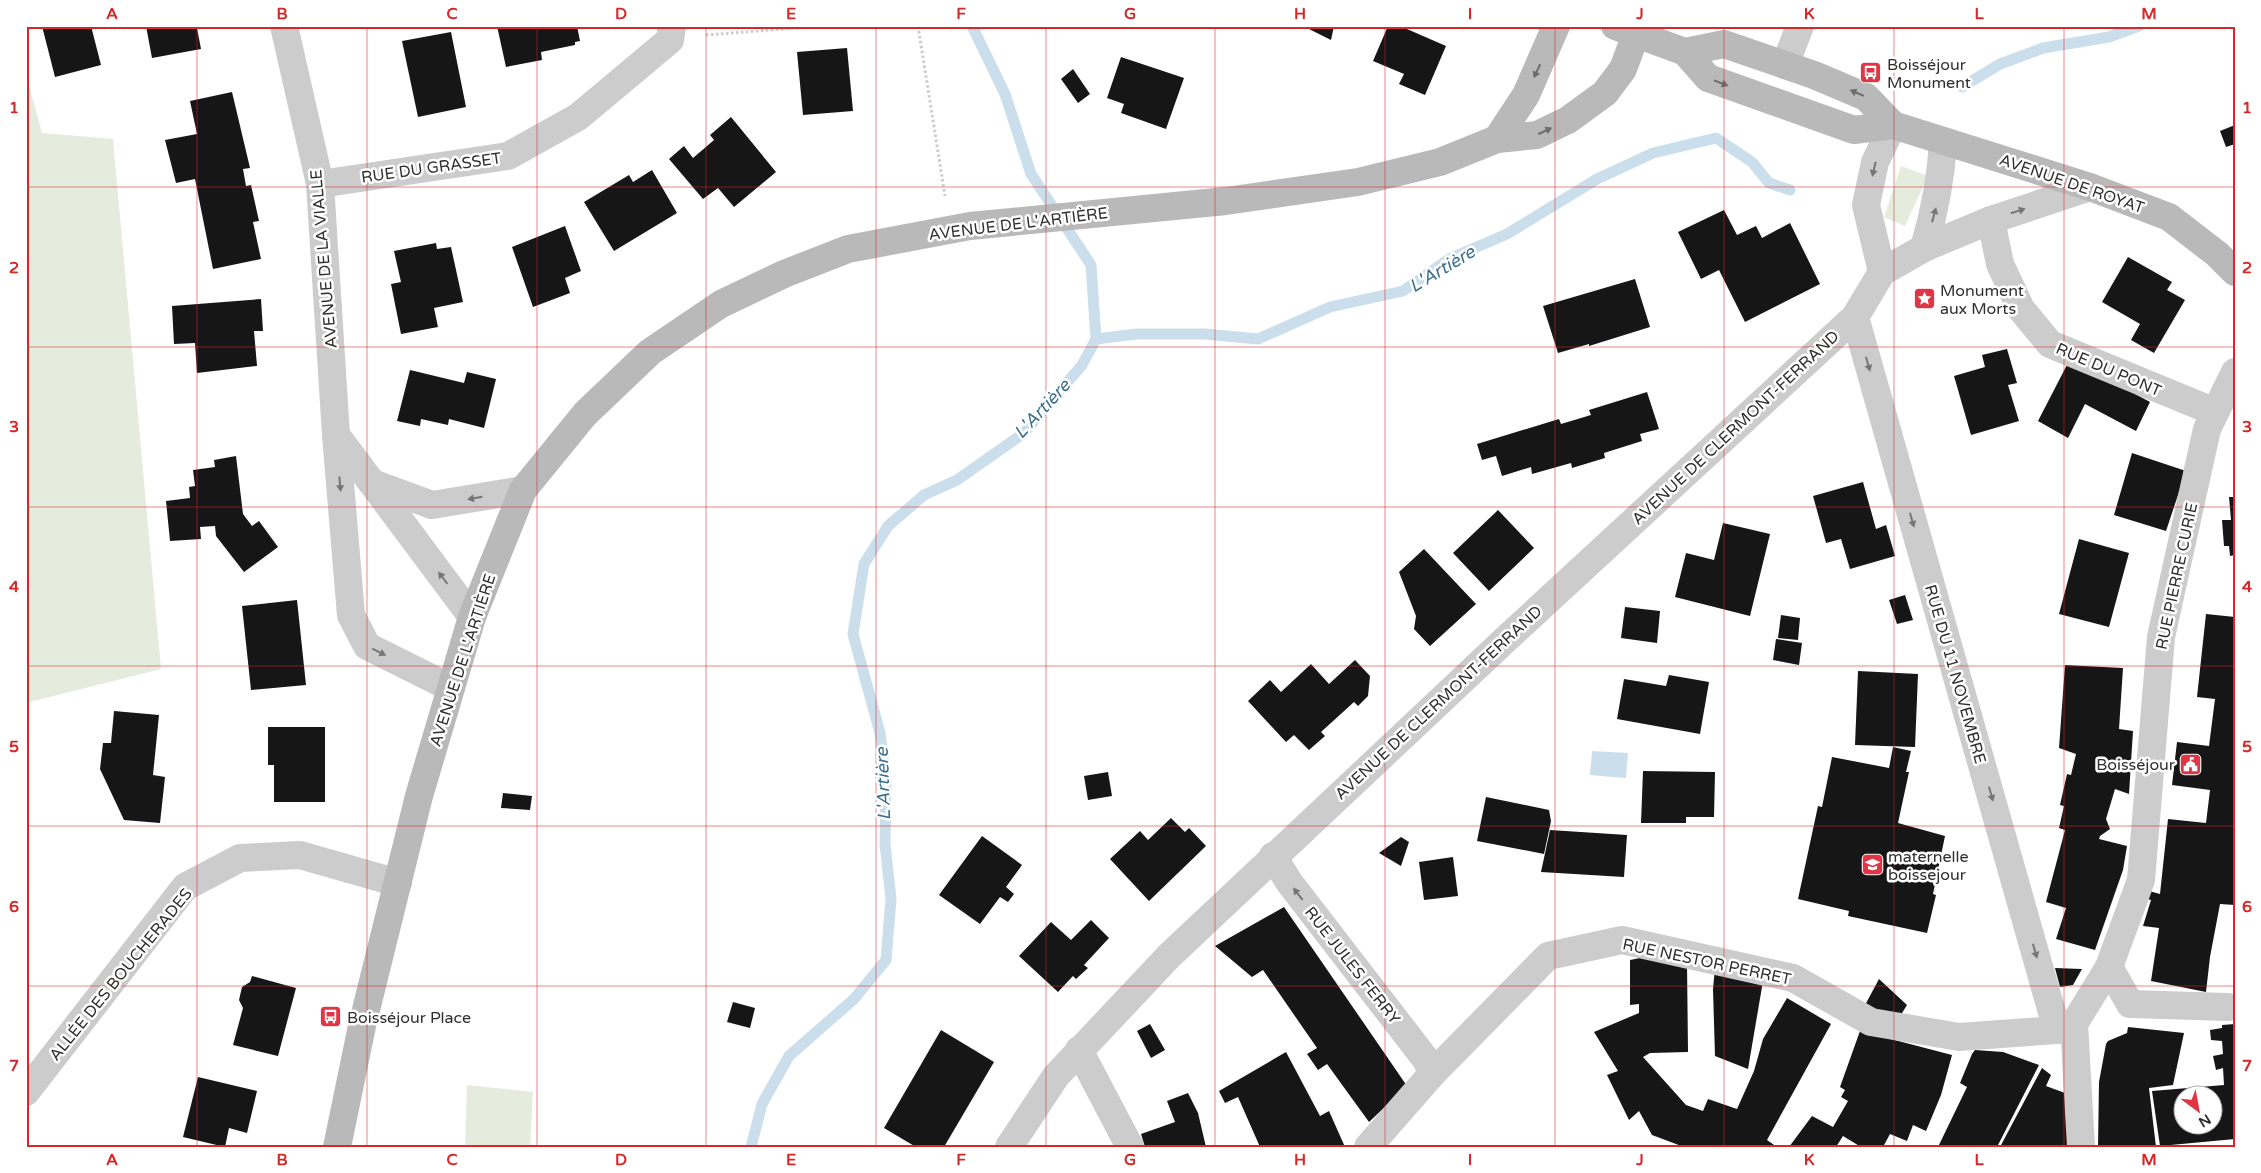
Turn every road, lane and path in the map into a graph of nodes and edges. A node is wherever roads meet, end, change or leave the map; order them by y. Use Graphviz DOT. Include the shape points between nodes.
graph roads {
  1 [pos="284,26"];
  2 [pos="821,26"];
  3 [pos="918,26"];
  4 [pos="1556,26"];
  5 [pos="1800,26"];
  6 [pos="1625,30"];
  7 [pos="671,32"];
  8 [pos="1685,52"];
  9 [pos="1785,65"];
  10 [pos="1893,125"];
  11 [pos="1497,139"];
  12 [pos="1943,141"];
  13 [pos="320,184"];
  14 [pos="2090,187"];
  15 [pos="1991,220"];
  16 [pos="950,229"];
  17 [pos="1924,248"];
  18 [pos="1882,272"];
  19 [pos="2235,272"];
  20 [pos="1855,317"];
  21 [pos="2235,372"];
  22 [pos="2215,412"];
  23 [pos="336,435"];
  24 [pos="372,483"];
  25 [pos="523,490"];
  26 [pos="472,617"];
  27 [pos="451,688"];
  28 [pos="1273,856"];
  29 [pos="398,883"];
  30 [pos="2109,968"];
  31 [pos="2228,1007"];
  32 [pos="2066,1027"];
  33 [pos="1079,1050"];
  34 [pos="1432,1074"];
  35 [pos="26,1092"];
  36 [pos="337,1147"];
  37 [pos="1009,1147"];
  38 [pos="1130,1147"];
  39 [pos="1368,1147"];
  40 [pos="2080,1147"];
  1 -- 13 [label="street, AVENUE DE LA VIALLE"];
  2 -- 7 [label="path"];
  3 -- 16 [label="path"];
  4 -- 11 [label="street, one-way" via="1526,95"];
  5 -- 9 [label="street"];
  6 -- 8 [label="street"];
  11 -- 6 [label="street, AVENUE DE L'ARTIÈRE, one-way" via="1536,135 1568,120 1605,93 1623,69"];
  7 -- 13 [label="street, RUE DU GRASSET" via="578,117 508,156"];
  8 -- 9 [label="street, AVENUE DE ROYAT" via="1724,44"];
  8 -- 10 [label="street, AVENUE DE ROYAT, one-way" via="1708,78 1854,130"];
  10 -- 9 [label="street, AVENUE DE ROYAT, one-way" via="1866,97"];
  10 -- 12 [label="street, AVENUE DE ROYAT"];
  10 -- 18 [label="street, one-way" via="1875,162 1866,205"];
  11 -- 16 [label="street, AVENUE DE L'ARTIÈRE" via="1440,162 1358,182 1226,201"];
  12 -- 14 [label="street, AVENUE DE ROYAT"];
  17 -- 12 [label="street, one-way" via="1941,181"];
  13 -- 23 [label="street, AVENUE DE LA VIALLE"];
  15 -- 14 [label="street, AVENUE DE CLERMONT-FERRAND, one-way"];
  14 -- 19 [label="street, AVENUE DE ROYAT" via="2169,217 2218,254"];
  15 -- 17 [label="street, AVENUE DE CLERMONT-FERRAND"];
  15 -- 22 [label="street, RUE DU PONT" via="2000,264 2021,309 2050,344"];
  16 -- 25 [label="street, AVENUE DE L'ARTIÈRE" via="848,249 721,304 650,352 585,414"];
  17 -- 18 [label="street, AVENUE DE CLERMONT-FERRAND"];
  18 -- 20 [label="street, AVENUE DE CLERMONT-FERRAND"];
  20 -- 28 [label="street, AVENUE DE CLERMONT-FERRAND"];
  20 -- 32 [label="street, RUE DU 11 NOVEMBRE, one-way"];
  21 -- 22 [label="street, RUE PIERRE CURIE"];
  22 -- 30 [label="street, RUE PIERRE CURIE" via="2207,429 2161,637 2141,880"];
  23 -- 24 [label="street"];
  23 -- 27 [label="street, AVENUE DE LA VIALLE, one-way" via="351,615 367,646"];
  25 -- 24 [label="street, one-way" via="432,505"];
  26 -- 24 [label="street, one-way"];
  25 -- 26 [label="street, AVENUE DE L'ARTIÈRE"];
  26 -- 27 [label="street, AVENUE DE L'ARTIÈRE"];
  27 -- 29 [label="street, AVENUE DE L'ARTIÈRE" via="419,796"];
  28 -- 33 [label="street, AVENUE DE CLERMONT-FERRAND" via="1169,956"];
  34 -- 28 [label="street, RUE JULES FERRY, one-way" via="1427,1061 1288,882"];
  29 -- 35 [label="street, ALLÉE DES BOUCHERADES" via="300,855 240,858 186,887"];
  29 -- 36 [label="street, AVENUE DE L'ARTIÈRE" via="362,1026"];
  30 -- 31 [label="street" via="2130,1004"];
  30 -- 32 [label="street, RUE PIERRE CURIE"];
  32 -- 34 [label="street, RUE NESTOR PERRET" via="1959,1037 1871,1022 1794,978 1622,940 1548,956"];
  32 -- 40 [label="street, RUE DU 11 NOVEMBRE"];
  33 -- 37 [label="street, AVENUE DE CLERMONT-FERRAND" via="1056,1076"];
  33 -- 38 [label="street"];
  34 -- 39 [label="street, RUE NESTOR PERRET"];
}
